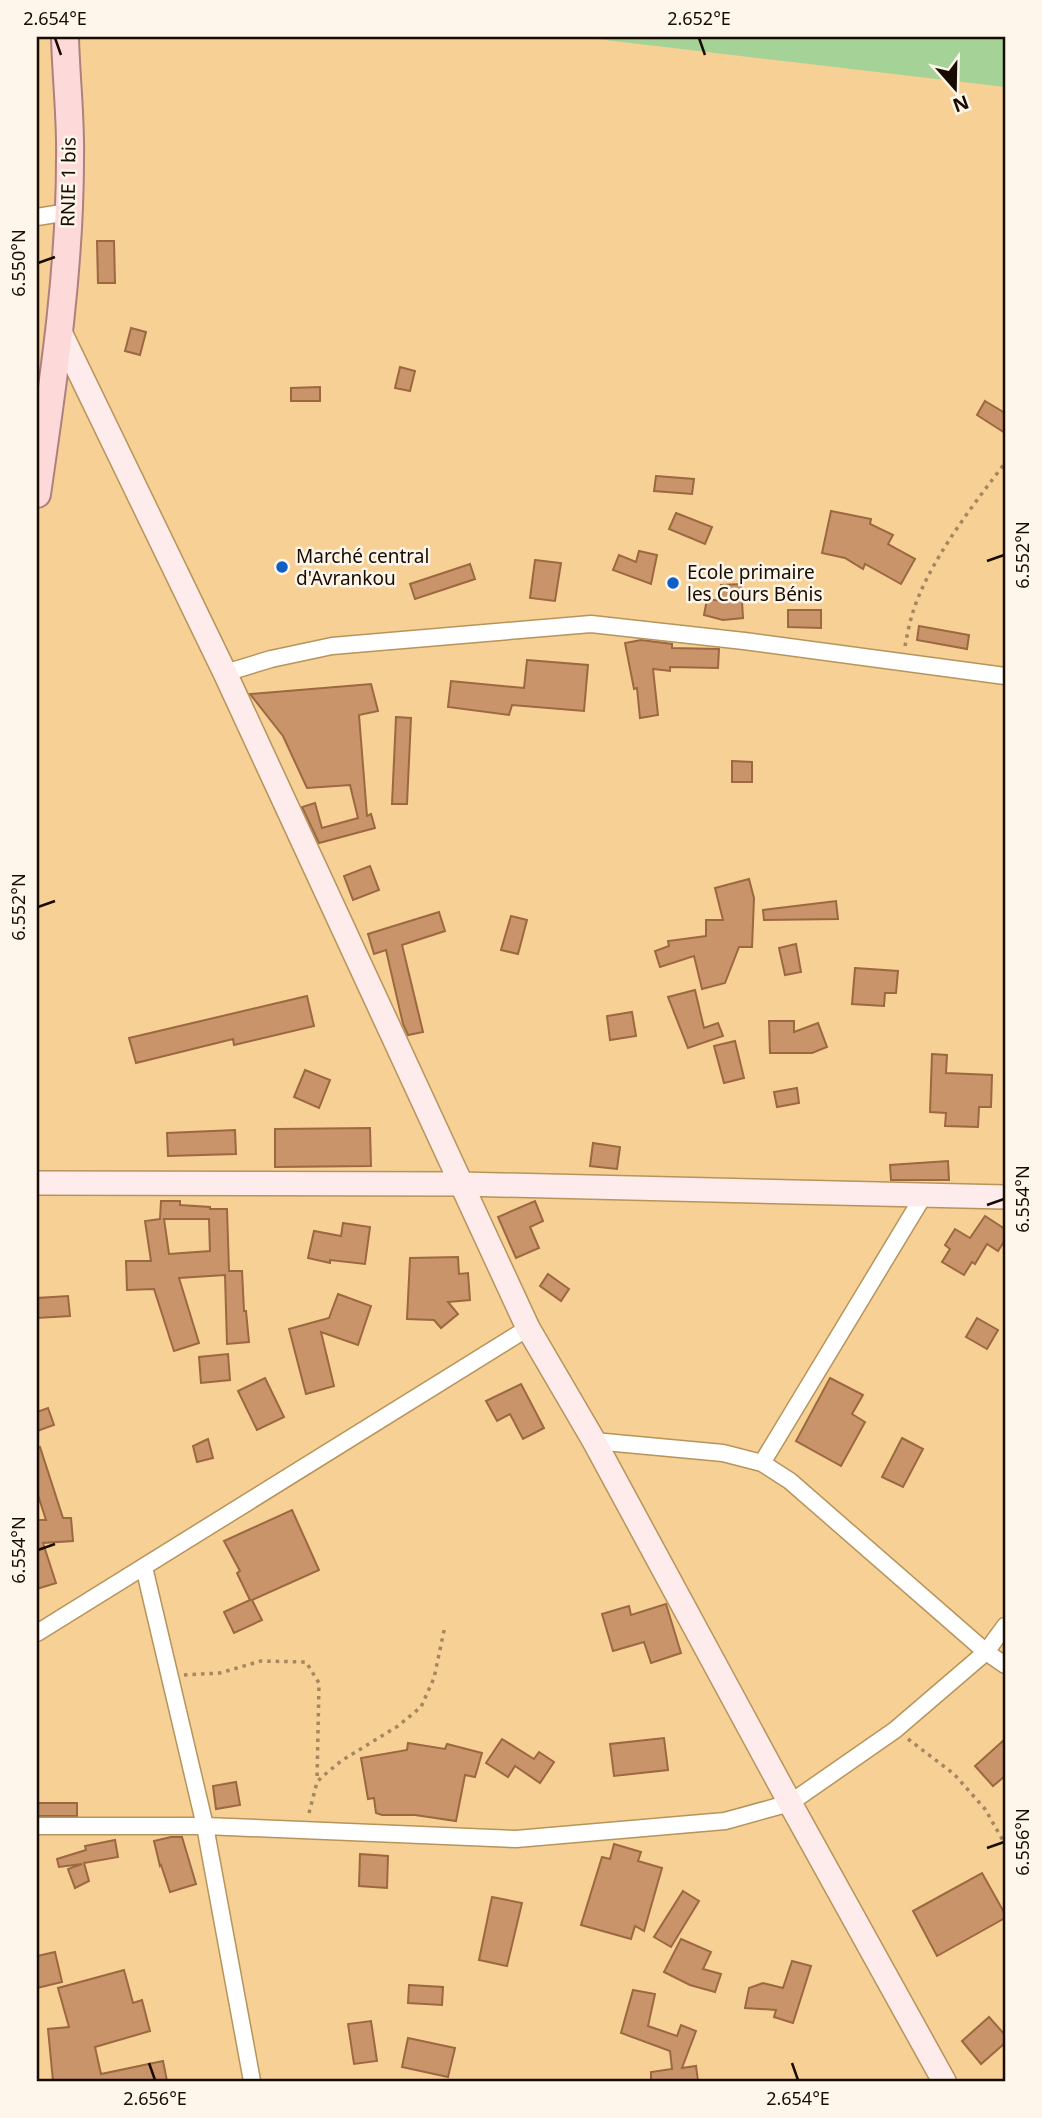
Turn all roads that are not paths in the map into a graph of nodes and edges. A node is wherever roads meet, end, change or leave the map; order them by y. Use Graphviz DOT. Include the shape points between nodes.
graph roads {
  1 [pos="65,37"];
  2 [pos="68,212"];
  3 [pos="37,217"];
  4 [pos="60,332"];
  5 [pos="37,494"];
  6 [pos="225,673"];
  7 [pos="1005,676"];
  8 [pos="37,1183"];
  9 [pos="461,1184"];
  10 [pos="924,1195"];
  11 [pos="1005,1197"];
  12 [pos="528,1328"];
  13 [pos="594,1441"];
  14 [pos="762,1463"];
  15 [pos="144,1567"];
  16 [pos="1005,1626"];
  17 [pos="37,1633"];
  18 [pos="986,1652"];
  19 [pos="1005,1665"];
  20 [pos="790,1803"];
  21 [pos="37,1826"];
  22 [pos="205,1826"];
  23 [pos="252,2081"];
  24 [pos="944,2081"];
  1 -- 2 [label="main road, RNIE 1 bis"];
  2 -- 3 [label="street"];
  2 -- 4 [label="main road, RNIE 1 bis"];
  4 -- 5 [label="main road, RNIE 1 bis"];
  4 -- 6 [label="main road"];
  6 -- 7 [label="street" via="332,646 591,625"];
  6 -- 9 [label="main road"];
  8 -- 9 [label="main road"];
  9 -- 10 [label="main road"];
  9 -- 12 [label="main road"];
  10 -- 11 [label="main road"];
  10 -- 14 [label="street"];
  12 -- 13 [label="main road"];
  12 -- 15 [label="street"];
  13 -- 14 [label="street" via="723,1453"];
  13 -- 20 [label="main road"];
  14 -- 18 [label="street" via="790,1481"];
  15 -- 17 [label="street"];
  15 -- 22 [label="street"];
  16 -- 18 [label="street"];
  18 -- 19 [label="street"];
  18 -- 20 [label="street" via="895,1730"];
  20 -- 22 [label="street" via="725,1821 516,1839"];
  20 -- 24 [label="main road"];
  21 -- 22 [label="street"];
  22 -- 23 [label="street"];
}
